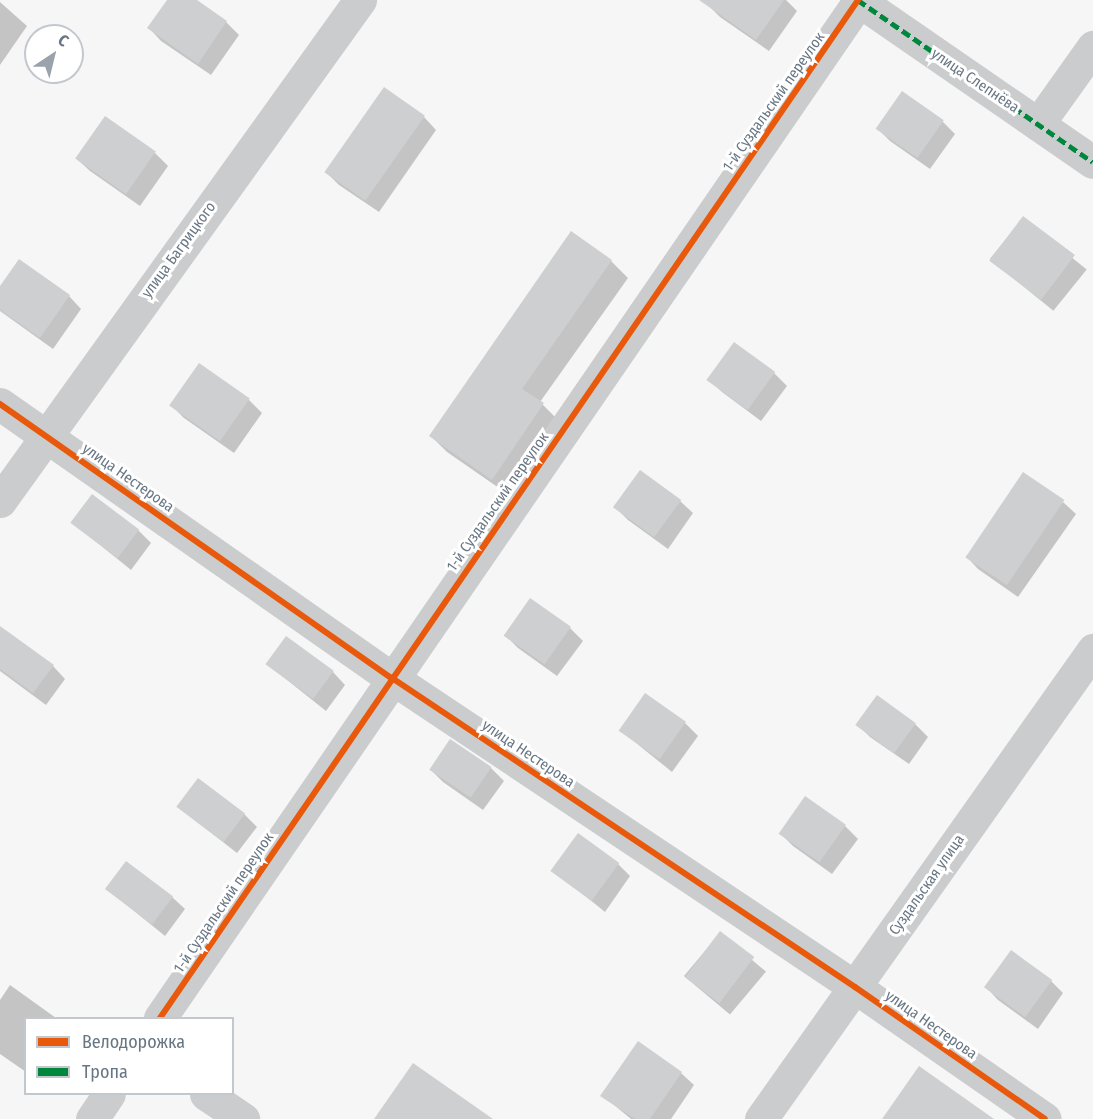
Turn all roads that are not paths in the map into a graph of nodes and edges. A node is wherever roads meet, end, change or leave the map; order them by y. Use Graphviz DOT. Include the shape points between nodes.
graph roads {
  1 [pos="360,0"];
  2 [pos="858,0"];
  3 [pos="1093,47"];
  4 [pos="1038,124"];
  5 [pos="1093,162"];
  6 [pos="0,404"];
  7 [pos="45,435"];
  8 [pos="0,501"];
  9 [pos="1093,650"];
  10 [pos="392,678"];
  11 [pos="855,987"];
  12 [pos="161,1017"];
  13 [pos="108,1095"];
  14 [pos="207,1095"];
  15 [pos="92,1119"];
  16 [pos="243,1119"];
  17 [pos="761,1119"];
  18 [pos="1045,1119"];
  1 -- 7 [label="street, улица Багрицкого"];
  2 -- 4 [label="street, улица Слепнёва"];
  2 -- 10 [label="street, 1-й Суздальский переулок"];
  3 -- 4 [label="street"];
  4 -- 5 [label="street, улица Слепнёва"];
  6 -- 7 [label="street, улица Нестерова"];
  7 -- 8 [label="street, улица Багрицкого"];
  7 -- 10 [label="street, улица Нестерова"];
  9 -- 11 [label="street, Суздальская улица"];
  10 -- 11 [label="street, улица Нестерова"];
  10 -- 12 [label="street, 1-й Суздальский переулок"];
  11 -- 17 [label="street, Суздальская улица"];
  11 -- 18 [label="street, улица Нестерова"];
  13 -- 15 [label="street"];
  14 -- 16 [label="street"];
}
